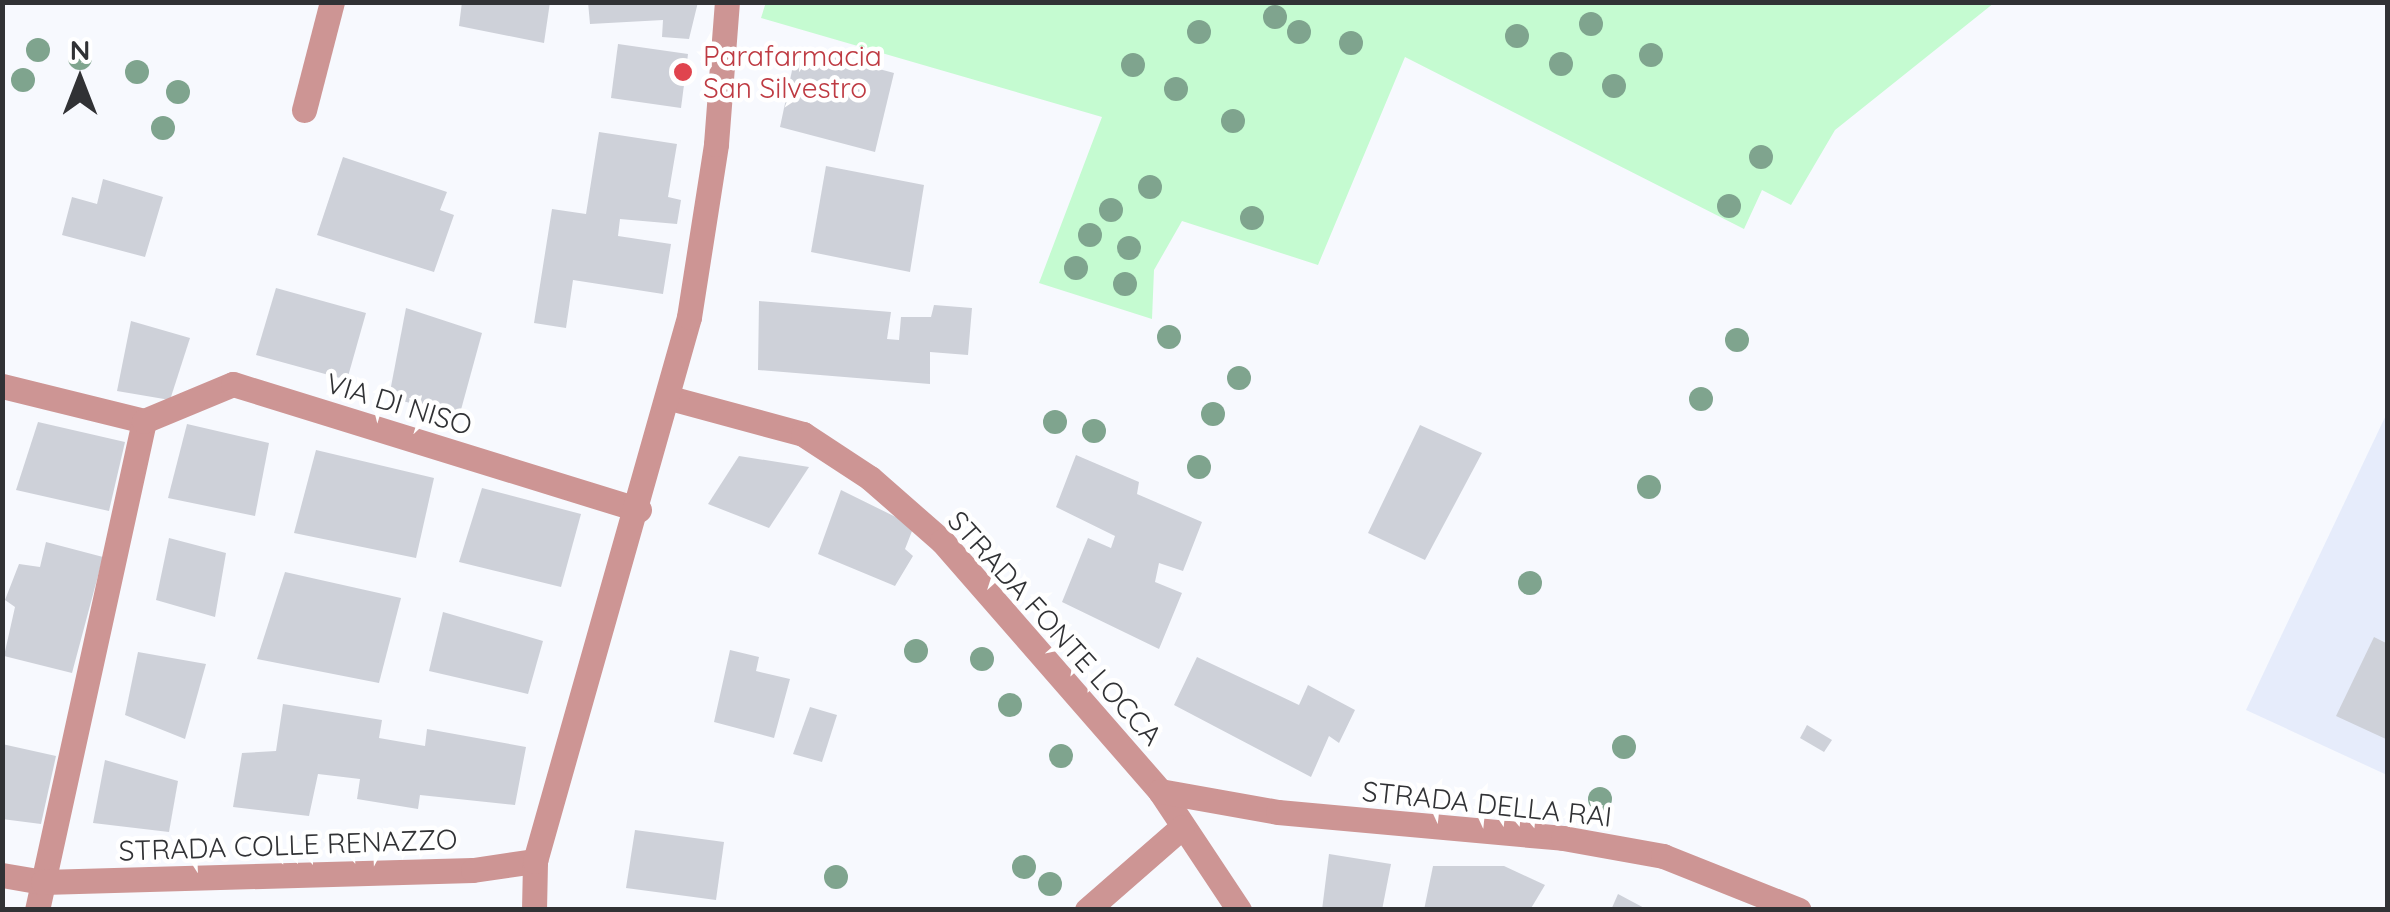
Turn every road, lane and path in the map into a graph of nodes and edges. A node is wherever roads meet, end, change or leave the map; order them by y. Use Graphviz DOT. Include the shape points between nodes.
graph roads {
  1 [pos="332,2"];
  2 [pos="727,2"];
  3 [pos="304,110"];
  4 [pos="2,386"];
  5 [pos="670,398"];
  6 [pos="144,421"];
  7 [pos="639,510"];
  8 [pos="1160,791"];
  9 [pos="1182,827"];
  10 [pos="534,861"];
  11 [pos="2,875"];
  12 [pos="43,882"];
  13 [pos="38,910"];
  14 [pos="534,910"];
  15 [pos="1087,910"];
  16 [pos="1239,910"];
  17 [pos="1799,910"];
  1 -- 3 [label="street"];
  2 -- 5 [label="street" via="706,229"];
  4 -- 6 [label="street"];
  5 -- 7 [label="street"];
  5 -- 8 [label="street, STRADA FONTE LOCCA" via="802,434 870,478 942,541"];
  6 -- 7 [label="street, VIA DI NISO" via="233,384"];
  6 -- 12 [label="street"];
  7 -- 10 [label="street"];
  8 -- 9 [label="street, STRADA FONTE LOCCA"];
  8 -- 17 [label="street, STRADA DELLA RAI" via="1278,812 1563,838 1646,853"];
  9 -- 15 [label="street"];
  9 -- 16 [label="street, STRADA FONTE LOCCA"];
  10 -- 12 [label="street, STRADA COLLE RENAZZO" via="473,870"];
  10 -- 14 [label="street"];
  11 -- 12 [label="street, STRADA COLLE RENAZZO"];
  12 -- 13 [label="street"];
}
